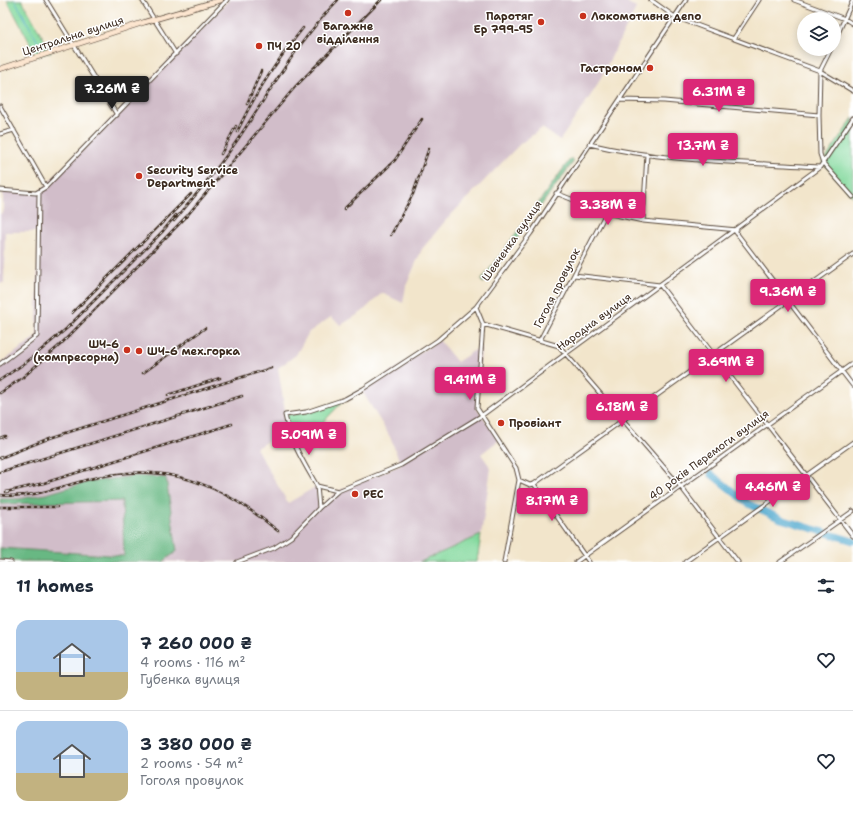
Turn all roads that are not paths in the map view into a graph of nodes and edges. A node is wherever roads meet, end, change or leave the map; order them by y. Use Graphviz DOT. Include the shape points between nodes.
graph roads {
  1 [pos="46,0"];
  2 [pos="142,0"];
  3 [pos="221,0"];
  4 [pos="227,0"];
  5 [pos="651,0"];
  6 [pos="686,0"];
  7 [pos="759,0"];
  8 [pos="794,0"];
  9 [pos="853,0"];
  10 [pos="675,17"];
  11 [pos="845,19"];
  12 [pos="153,20"];
  13 [pos="853,24"];
  14 [pos="841,27"];
  15 [pos="734,38"];
  16 [pos="74,46"];
  17 [pos="176,54"];
  18 [pos="827,56"];
  19 [pos="0,70"];
  20 [pos="820,70"];
  21 [pos="853,91"];
  22 [pos="620,100"];
  23 [pos="0,106"];
  24 [pos="819,115"];
  25 [pos="117,116"];
  26 [pos="853,118"];
  27 [pos="14,130"];
  28 [pos="0,134"];
  29 [pos="589,144"];
  30 [pos="648,154"];
  31 [pos="824,163"];
  32 [pos="820,167"];
  33 [pos="46,187"];
  34 [pos="0,190"];
  35 [pos="39,192"];
  36 [pos="556,193"];
  37 [pos="853,197"];
  38 [pos="606,213"];
  39 [pos="643,221"];
  40 [pos="736,230"];
  41 [pos="853,254"];
  42 [pos="574,275"];
  43 [pos="660,284"];
  44 [pos="788,301"];
  45 [pos="476,307"];
  46 [pos="483,324"];
  47 [pos="540,340"];
  48 [pos="566,354"];
  49 [pos="714,355"];
  50 [pos="853,363"];
  51 [pos="0,364"];
  52 [pos="842,371"];
  53 [pos="853,386"];
  54 [pos="480,416"];
  55 [pos="624,419"];
  56 [pos="767,425"];
  57 [pos="853,442"];
  58 [pos="806,475"];
  59 [pos="519,480"];
  60 [pos="534,484"];
  61 [pos="317,486"];
  62 [pos="681,487"];
  63 [pos="338,491"];
  64 [pos="319,508"];
  65 [pos="853,511"];
  66 [pos="840,520"];
  67 [pos="853,536"];
  68 [pos="718,537"];
  69 [pos="585,556"];
  70 [pos="0,561"];
  71 [pos="11,562"];
  72 [pos="237,562"];
  73 [pos="504,562"];
  74 [pos="576,562"];
  75 [pos="589,562"];
  76 [pos="685,562"];
  77 [pos="738,562"];
  78 [pos="780,562"];
  1 -- 16 [label="street"];
  2 -- 12 [label="street"];
  3 -- 12 [label="main road, Центральна вулиця"];
  4 -- 17 [label="street"];
  5 -- 10 [label="street"];
  6 -- 10 [label="street, Шевченка вулиця"];
  7 -- 15 [label="street"];
  8 -- 11 [label="street"];
  9 -- 11 [label="street"];
  10 -- 15 [label="street"];
  10 -- 22 [label="street, Шевченка вулиця"];
  11 -- 13 [label="street"];
  11 -- 14 [label="street"];
  12 -- 16 [label="main road, Центральна вулиця"];
  12 -- 17 [label="street"];
  15 -- 20 [label="street"];
  16 -- 19 [label="main road, Центральна вулиця"];
  16 -- 25 [label="street"];
  17 -- 25 [label="street"];
  18 -- 20 [label="street"];
  20 -- 21 [label="street"];
  20 -- 24 [label="street"];
  22 -- 24 [label="street" via="664,101"];
  22 -- 29 [label="street, Шевченка вулиця"];
  23 -- 27 [label="street"];
  24 -- 31 [label="street" via="820,154"];
  25 -- 33 [label="street"];
  26 -- 31 [label="street, Народна вулиця"];
  27 -- 28 [label="street"];
  27 -- 33 [label="street"];
  29 -- 30 [label="street"];
  29 -- 36 [label="street, Шевченка вулиця"];
  30 -- 32 [label="street"];
  30 -- 39 [label="street"];
  31 -- 32 [label="street, Народна вулиця"];
  31 -- 37 [label="street"];
  32 -- 40 [label="street, Народна вулиця"];
  33 -- 35 [label="street"];
  34 -- 35 [label="street"];
  35 -- 51 [label="street" via="37,336"];
  36 -- 38 [label="street"];
  36 -- 45 [label="street, Шевченка вулиця" via="531,233"];
  38 -- 39 [label="street"];
  38 -- 42 [label="street, Гоголя провулок"];
  39 -- 40 [label="street"];
  40 -- 43 [label="street, Народна вулиця"];
  40 -- 44 [label="street"];
  41 -- 44 [label="street"];
  42 -- 43 [label="street"];
  42 -- 47 [label="street, Гоголя провулок"];
  43 -- 48 [label="street, Народна вулиця"];
  43 -- 49 [label="street"];
  44 -- 49 [label="street"];
  44 -- 52 [label="street"];
  45 -- 46 [label="street"];
  45 -- 61 [label="street, Шевченка вулиця" via="438,340 363,389 345,399 286,415 291,436"];
  46 -- 47 [label="street"];
  46 -- 54 [label="street" via="477,408"];
  47 -- 48 [label="street" via="559,346"];
  48 -- 54 [label="street, Народна вулиця"];
  48 -- 55 [label="street"];
  49 -- 55 [label="street"];
  49 -- 56 [label="street"];
  50 -- 52 [label="street, 40 років Перемоги вулиця"];
  52 -- 53 [label="street"];
  52 -- 56 [label="street, 40 років Перемоги вулиця"];
  54 -- 59 [label="street" via="499,440 516,468"];
  54 -- 63 [label="street, Народна вулиця" via="401,465"];
  55 -- 60 [label="street"];
  55 -- 62 [label="street"];
  56 -- 58 [label="street"];
  56 -- 62 [label="street, 40 років Перемоги вулиця"];
  57 -- 58 [label="street"];
  58 -- 66 [label="street"];
  58 -- 68 [label="street"];
  59 -- 60 [label="street"];
  59 -- 73 [label="street"];
  60 -- 69 [label="street"];
  61 -- 63 [label="street"];
  61 -- 64 [label="street"];
  62 -- 68 [label="street"];
  62 -- 69 [label="street, 40 років Перемоги вулиця"];
  63 -- 64 [label="street, Народна вулиця"];
  64 -- 72 [label="street, Народна вулиця" via="291,537 274,548"];
  65 -- 66 [label="street"];
  66 -- 67 [label="street"];
  66 -- 78 [label="street"];
  68 -- 76 [label="street"];
  68 -- 77 [label="street"];
  69 -- 74 [label="street, 40 років Перемоги вулиця"];
  69 -- 75 [label="street"];
  70 -- 71 [label="street"];
}
